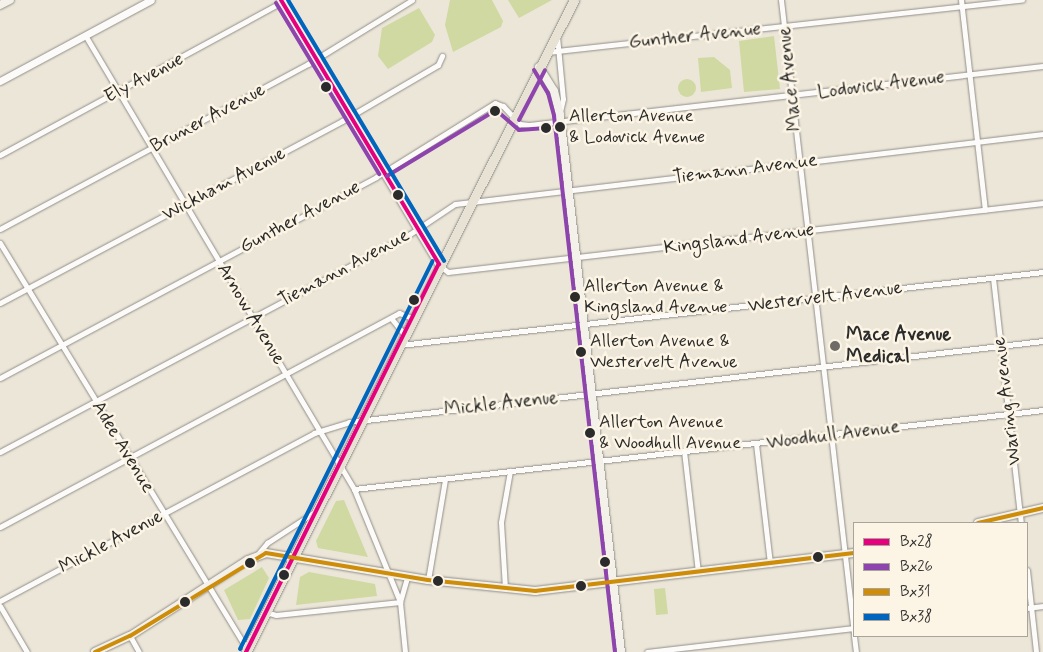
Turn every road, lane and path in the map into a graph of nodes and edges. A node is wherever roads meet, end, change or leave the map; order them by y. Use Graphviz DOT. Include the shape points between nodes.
graph roads {
  1 [pos="10,0"];
  2 [pos="150,0"];
  3 [pos="412,0"];
  4 [pos="574,0"];
  5 [pos="781,0"];
  6 [pos="961,0"];
  7 [pos="1022,0"];
  8 [pos="283,1"];
  9 [pos="0,5"];
  10 [pos="962,7"];
  11 [pos="784,27"];
  12 [pos="557,32"];
  13 [pos="85,35"];
  14 [pos="559,51"];
  15 [pos="546,52"];
  16 [pos="442,56"];
  17 [pos="316,59"];
  18 [pos="539,66"];
  19 [pos="1043,66"];
  20 [pos="970,75"];
  21 [pos="0,80"];
  22 [pos="118,92"];
  23 [pos="791,95"];
  24 [pos="350,116"];
  25 [pos="513,117"];
  26 [pos="560,118"];
  27 [pos="1043,134"];
  28 [pos="977,142"];
  29 [pos="152,148"];
  30 [pos="0,155"];
  31 [pos="800,163"];
  32 [pos="384,172"];
  33 [pos="567,190"];
  34 [pos="470,201"];
  35 [pos="186,204"];
  36 [pos="1043,204"];
  37 [pos="985,210"];
  38 [pos="418,228"];
  39 [pos="0,229"];
  40 [pos="808,231"];
  41 [pos="0,243"];
  42 [pos="575,258"];
  43 [pos="219,260"];
  44 [pos="439,264"];
  45 [pos="1043,272"];
  46 [pos="993,278"];
  47 [pos="28,288"];
  48 [pos="815,298"];
  49 [pos="0,303"];
  50 [pos="253,317"];
  51 [pos="391,318"];
  52 [pos="412,318"];
  53 [pos="583,326"];
  54 [pos="404,334"];
  55 [pos="1043,341"];
  56 [pos="62,345"];
  57 [pos="399,345"];
  58 [pos="1001,346"];
  59 [pos="823,367"];
  60 [pos="286,373"];
  61 [pos="0,378"];
  62 [pos="591,394"];
  63 [pos="96,401"];
  64 [pos="1043,410"];
  65 [pos="1009,414"];
  66 [pos="361,420"];
  67 [pos="320,430"];
  68 [pos="831,435"];
  69 [pos="756,444"];
  70 [pos="684,451"];
  71 [pos="0,452"];
  72 [pos="130,458"];
  73 [pos="599,462"];
  74 [pos="339,464"];
  75 [pos="510,471"];
  76 [pos="445,479"];
  77 [pos="354,489"];
  78 [pos="1043,508"];
  79 [pos="316,511"];
  80 [pos="1020,513"];
  81 [pos="164,514"];
  82 [pos="982,522"];
  83 [pos="1021,522"];
  84 [pos="0,527"];
  85 [pos="853,553"];
  86 [pos="257,555"];
  87 [pos="845,555"];
  88 [pos="294,557"];
  89 [pos="770,564"];
  90 [pos="698,572"];
  91 [pos="386,574"];
  92 [pos="407,577"];
  93 [pos="428,580"];
  94 [pos="613,582"];
  95 [pos="207,586"];
  96 [pos="505,588"];
  97 [pos="1028,589"];
  98 [pos="0,601"];
  99 [pos="400,602"];
  100 [pos="0,606"];
  101 [pos="1043,606"];
  102 [pos="1029,608"];
  103 [pos="266,612"];
  104 [pos="853,620"];
  105 [pos="853,628"];
  106 [pos="130,636"];
  107 [pos="854,637"];
  108 [pos="247,651"];
  109 [pos="27,652"];
  110 [pos="95,652"];
  111 [pos="139,652"];
  112 [pos="405,652"];
  113 [pos="621,652"];
  114 [pos="647,652"];
  115 [pos="856,652"];
  116 [pos="1036,652"];
  1 -- 9 [label="main road"];
  2 -- 13 [label="street"];
  3 -- 17 [label="street, Bruner Avenue"];
  4 -- 12 [label="main road"];
  5 -- 11 [label="street, Mace Avenue"];
  6 -- 10 [label="street"];
  7 -- 10 [label="street, Gunther Avenue"];
  8 -- 17 [label="main road"];
  8 -- 22 [label="street, Ely Avenue"];
  10 -- 11 [label="street, Gunther Avenue"];
  10 -- 20 [label="street"];
  11 -- 14 [label="street, Gunther Avenue"];
  11 -- 23 [label="street, Mace Avenue"];
  12 -- 14 [label="street"];
  12 -- 15 [label="main road"];
  13 -- 21 [label="street"];
  13 -- 22 [label="street, Arnow Avenue"];
  14 -- 15 [label="street, Gunther Avenue"];
  14 -- 26 [label="street" via="564,99"];
  15 -- 18 [label="main road"];
  16 -- 24 [label="street, Wickham Avenue" via="438,64"];
  17 -- 24 [label="main road"];
  17 -- 29 [label="street, Bruner Avenue"];
  18 -- 25 [label="main road"];
  18 -- 26 [label="main road" via="554,91"];
  19 -- 20 [label="street, Lodovick Avenue"];
  20 -- 23 [label="street, Lodovick Avenue"];
  20 -- 28 [label="street"];
  22 -- 29 [label="street, Arnow Avenue"];
  22 -- 30 [label="street, Ely Avenue"];
  23 -- 26 [label="street, Lodovick Avenue"];
  23 -- 31 [label="street, Mace Avenue"];
  24 -- 32 [label="main road"];
  24 -- 35 [label="street, Wickham Avenue"];
  25 -- 26 [label="street, Lodovick Avenue" via="524,125"];
  25 -- 32 [label="street, Gunther Avenue" via="495,103"];
  25 -- 34 [label="main road"];
  26 -- 33 [label="main road"];
  27 -- 28 [label="street, Tiemann Avenue"];
  28 -- 31 [label="street, Tiemann Avenue"];
  28 -- 37 [label="street"];
  29 -- 35 [label="street, Arnow Avenue"];
  29 -- 39 [label="street, Bruner Avenue"];
  31 -- 33 [label="street, Tiemann Avenue"];
  31 -- 40 [label="street, Mace Avenue"];
  32 -- 38 [label="main road"];
  32 -- 43 [label="street, Gunther Avenue"];
  33 -- 34 [label="street, Tiemann Avenue"];
  33 -- 42 [label="main road"];
  34 -- 38 [label="street, Tiemann Avenue" via="455,204"];
  34 -- 44 [label="main road"];
  35 -- 43 [label="street, Arnow Avenue"];
  35 -- 47 [label="street, Wickham Avenue"];
  36 -- 37 [label="street, Kingsland Avenue"];
  37 -- 40 [label="street, Kingsland Avenue"];
  38 -- 44 [label="main road"];
  38 -- 50 [label="street, Tiemann Avenue"];
  40 -- 42 [label="street, Kingsland Avenue"];
  40 -- 48 [label="street, Mace Avenue"];
  41 -- 47 [label="street, Adee Avenue"];
  42 -- 44 [label="street, Kingsland Avenue" via="448,272"];
  42 -- 53 [label="main road"];
  43 -- 50 [label="street, Arnow Avenue"];
  43 -- 56 [label="street, Gunther Avenue"];
  44 -- 52 [label="main road"];
  45 -- 46 [label="street, Westervelt Avenue"];
  46 -- 48 [label="street, Westervelt Avenue"];
  46 -- 58 [label="street, Waring Avenue"];
  47 -- 49 [label="street, Wickham Avenue"];
  47 -- 56 [label="street, Adee Avenue"];
  48 -- 53 [label="street, Westervelt Avenue"];
  48 -- 59 [label="street, Mace Avenue"];
  50 -- 60 [label="street, Arnow Avenue"];
  50 -- 63 [label="street, Tiemann Avenue"];
  51 -- 52 [label="street" via="399,313"];
  51 -- 54 [label="street"];
  51 -- 60 [label="street"];
  52 -- 54 [label="main road"];
  53 -- 57 [label="street, Westervelt Avenue"];
  53 -- 62 [label="main road"];
  54 -- 57 [label="main road"];
  55 -- 58 [label="street, Mickle Avenue"];
  56 -- 61 [label="street, Gunther Avenue"];
  56 -- 63 [label="street, Adee Avenue"];
  57 -- 66 [label="main road"];
  58 -- 59 [label="street, Mickle Avenue"];
  58 -- 65 [label="street, Waring Avenue"];
  59 -- 62 [label="street, Mickle Avenue"];
  59 -- 68 [label="street, Mace Avenue"];
  60 -- 67 [label="street, Arnow Avenue"];
  60 -- 72 [label="street"];
  62 -- 66 [label="street, Mickle Avenue"];
  62 -- 73 [label="main road"];
  63 -- 71 [label="street, Tiemann Avenue"];
  63 -- 72 [label="street, Adee Avenue"];
  64 -- 65 [label="street, Woodhull Avenue"];
  65 -- 68 [label="street, Woodhull Avenue"];
  65 -- 80 [label="street, Waring Avenue"];
  66 -- 67 [label="street, Mickle Avenue"];
  66 -- 74 [label="main road"];
  67 -- 74 [label="street, Arnow Avenue"];
  67 -- 81 [label="street, Mickle Avenue"];
  68 -- 69 [label="street, Woodhull Avenue"];
  68 -- 87 [label="street, Mace Avenue"];
  69 -- 70 [label="street, Woodhull Avenue"];
  69 -- 89 [label="street"];
  70 -- 73 [label="street, Woodhull Avenue"];
  70 -- 90 [label="street"];
  72 -- 81 [label="street, Adee Avenue"];
  72 -- 84 [label="street"];
  73 -- 75 [label="street, Woodhull Avenue"];
  73 -- 94 [label="main road"];
  74 -- 77 [label="street, Arnow Avenue"];
  74 -- 79 [label="main road"];
  75 -- 76 [label="street, Woodhull Avenue"];
  75 -- 96 [label="street" via="501,522"];
  76 -- 77 [label="street, Woodhull Avenue"];
  76 -- 93 [label="street"];
  77 -- 91 [label="street, Arnow Avenue"];
  78 -- 80 [label="main road"];
  79 -- 86 [label="street" via="268,543"];
  79 -- 88 [label="main road"];
  80 -- 82 [label="main road"];
  80 -- 83 [label="street, Waring Avenue"];
  81 -- 95 [label="street, Adee Avenue"];
  81 -- 98 [label="street, Mickle Avenue"];
  85 -- 87 [label="main road"];
  86 -- 88 [label="main road"];
  86 -- 95 [label="main road"];
  87 -- 89 [label="main road"];
  87 -- 104 [label="street, Mace Avenue"];
  88 -- 91 [label="main road"];
  88 -- 103 [label="main road"];
  89 -- 90 [label="main road"];
  90 -- 94 [label="main road"];
  91 -- 92 [label="main road"];
  91 -- 99 [label="street, Arnow Avenue"];
  92 -- 93 [label="main road"];
  92 -- 99 [label="street, Arnow Avenue"];
  93 -- 96 [label="main road"];
  94 -- 96 [label="main road" via="536,591"];
  94 -- 113 [label="main road"];
  95 -- 106 [label="main road"];
  95 -- 108 [label="street, Adee Avenue"];
  97 -- 102 [label="street"];
  99 -- 103 [label="street" via="276,615"];
  99 -- 112 [label="street, Arnow Avenue"];
  100 -- 109 [label="street"];
  101 -- 102 [label="street"];
  102 -- 116 [label="street"];
  103 -- 108 [label="main road"];
  105 -- 114 [label="street"];
  106 -- 110 [label="main road"];
  106 -- 111 [label="street"];
  107 -- 115 [label="street, Mace Avenue"];
}
